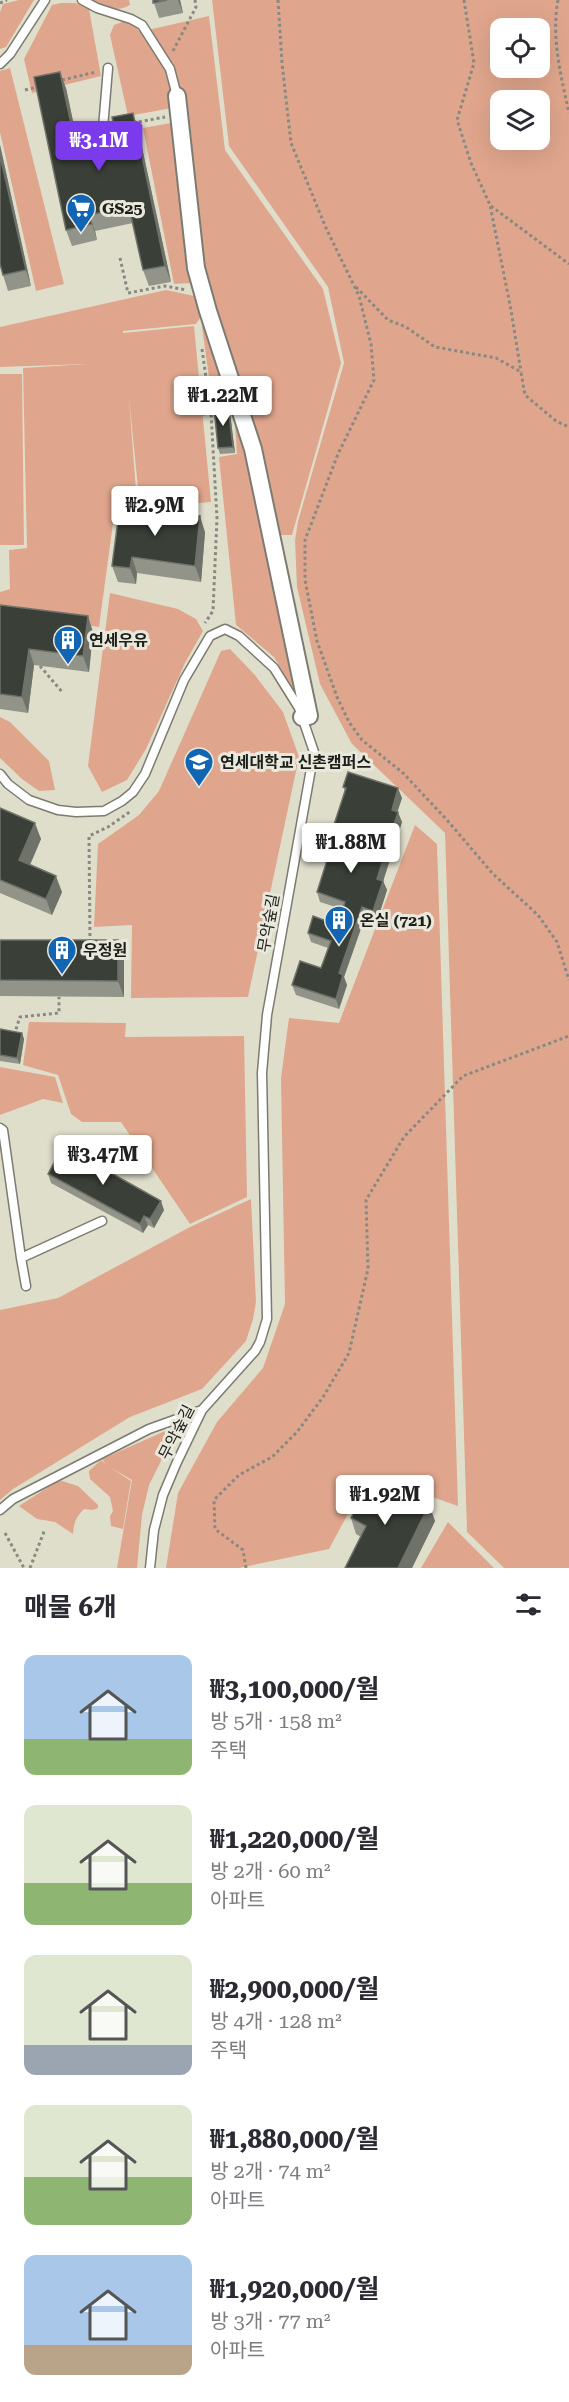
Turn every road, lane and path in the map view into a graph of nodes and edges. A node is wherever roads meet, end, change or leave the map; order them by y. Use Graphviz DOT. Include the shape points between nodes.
graph roads {
  1 [pos="45,0"];
  2 [pos="82,0"];
  3 [pos="195,0"];
  4 [pos="278,0"];
  5 [pos="464,0"];
  6 [pos="558,0"];
  7 [pos="0,64"];
  8 [pos="166,64"];
  9 [pos="108,69"];
  10 [pos="55,82"];
  11 [pos="45,85"];
  12 [pos="25,90"];
  13 [pos="177,96"];
  14 [pos="569,113"];
  15 [pos="178,115"];
  16 [pos="129,124"];
  17 [pos="100,159"];
  18 [pos="490,205"];
  19 [pos="120,258"];
  20 [pos="569,264"];
  21 [pos="353,284"];
  22 [pos="203,294"];
  23 [pos="202,347"];
  24 [pos="521,372"];
  25 [pos="210,413"];
  26 [pos="202,414"];
  27 [pos="569,427"];
  28 [pos="213,611"];
  29 [pos="215,618"];
  30 [pos="205,623"];
  31 [pos="40,666"];
  32 [pos="63,693"];
  33 [pos="303,717"];
  34 [pos="0,774"];
  35 [pos="89,836"];
  36 [pos="90,949"];
  37 [pos="569,980"];
  38 [pos="60,997"];
  39 [pos="569,1036"];
  40 [pos="14,1037"];
  41 [pos="0,1128"];
  42 [pos="102,1221"];
  43 [pos="21,1258"];
  44 [pos="26,1286"];
  45 [pos="202,1410"];
  46 [pos="0,1510"];
  47 [pos="45,1529"];
  48 [pos="4,1533"];
  49 [pos="24,1568"];
  50 [pos="30,1568"];
  51 [pos="150,1568"];
  52 [pos="246,1568"];
  1 -- 7 [label="lane"];
  2 -- 8 [label="lane" via="142,25"];
  3 -- 8 [label="path" via="196,7"];
  4 -- 21 [label="path" via="291,143"];
  5 -- 18 [label="path" via="474,63 457,120"];
  6 -- 14 [label="path" via="555,17"];
  8 -- 13 [label="lane"];
  9 -- 10 [label="path"];
  9 -- 17 [label="lane"];
  11 -- 12 [label="path"];
  13 -- 15 [label="street"];
  15 -- 16 [label="path"];
  15 -- 22 [label="street" via="196,268"];
  18 -- 20 [label="path"];
  18 -- 24 [label="path"];
  19 -- 22 [label="path" via="128,293 165,286"];
  21 -- 24 [label="path" via="388,320 435,347 496,358"];
  21 -- 37 [label="path" via="371,344 374,381 338,454 305,540 305,580 317,641 337,697 362,740 404,773 493,874 538,915 557,942"];
  22 -- 33 [label="street" via="253,449 309,716"];
  23 -- 25 [label="path"];
  24 -- 27 [label="path" via="525,395 555,421"];
  25 -- 26 [label="path"];
  25 -- 28 [label="path" via="217,518"];
  28 -- 29 [label="path"];
  28 -- 30 [label="path"];
  31 -- 32 [label="path"];
  33 -- 34 [label="lane, 무악숲길" via="274,668 239,636 225,629 210,636 184,680 146,774 122,801 104,811 58,810 29,800"];
  33 -- 45 [label="lane, 무악숲길" via="314,752 267,1015 262,1073 267,1319 255,1351"];
  35 -- 36 [label="path"];
  38 -- 40 [label="path" via="59,1012 20,1017"];
  39 -- 52 [label="path" via="463,1076 404,1137 366,1200 368,1269 349,1353 297,1431 272,1457 238,1474 214,1500 215,1529 243,1550"];
  41 -- 43 [label="lane"];
  42 -- 43 [label="lane"];
  43 -- 44 [label="lane"];
  45 -- 46 [label="lane" via="149,1429 13,1499"];
  45 -- 51 [label="lane, 무악숲길" via="164,1495 154,1530"];
  47 -- 50 [label="path"];
  48 -- 49 [label="path"];
}
